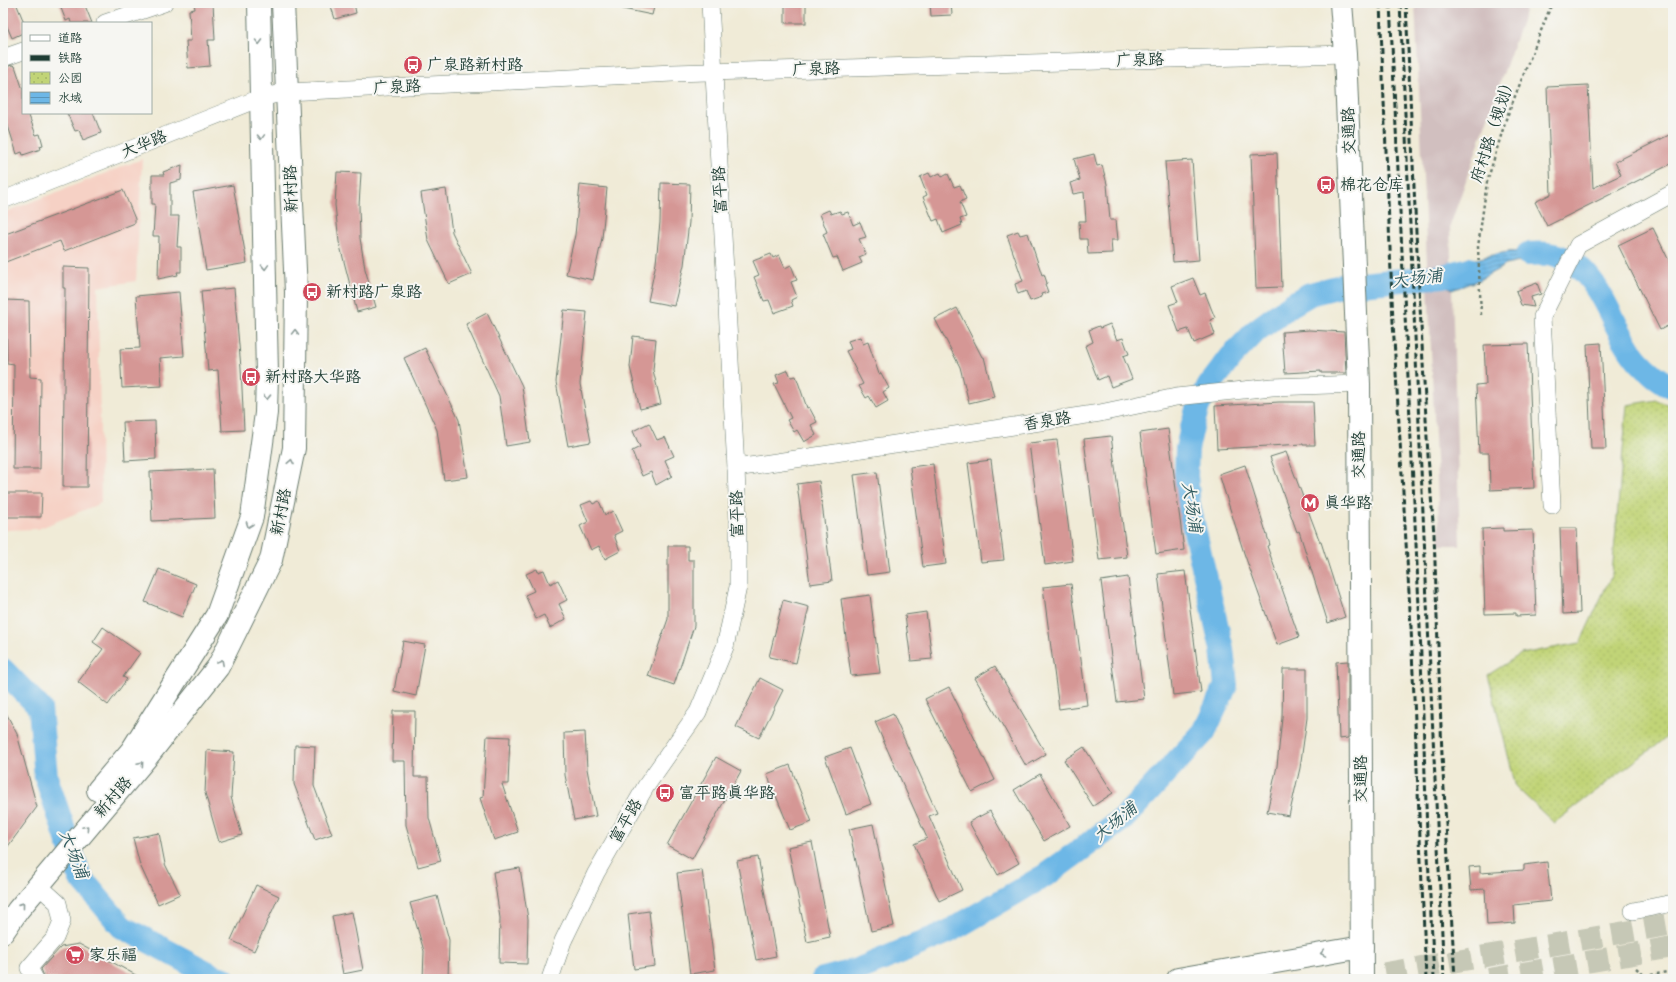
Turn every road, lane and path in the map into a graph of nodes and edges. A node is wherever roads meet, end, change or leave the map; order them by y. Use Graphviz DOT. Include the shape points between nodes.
graph roads {
  1 [pos="164,3"];
  2 [pos="259,3"];
  3 [pos="283,3"];
  4 [pos="710,3"];
  5 [pos="1341,3"];
  6 [pos="1552,3"];
  7 [pos="109,22"];
  8 [pos="22,51"];
  9 [pos="1345,54"];
  10 [pos="3,58"];
  11 [pos="713,72"];
  12 [pos="287,92"];
  13 [pos="260,98"];
  14 [pos="1673,193"];
  15 [pos="3,200"];
  16 [pos="1481,315"];
  17 [pos="1359,384"];
  18 [pos="736,468"];
  19 [pos="1552,505"];
  20 [pos="101,799"];
  21 [pos="38,878"];
  22 [pos="1673,903"];
  23 [pos="3,905"];
  24 [pos="1633,911"];
  25 [pos="3,932"];
  26 [pos="1362,947"];
  27 [pos="1636,968"];
  28 [pos="1673,971"];
  29 [pos="35,979"];
  30 [pos="550,979"];
  31 [pos="1178,979"];
  32 [pos="1362,979"];
  1 -- 7 [label="street"];
  2 -- 13 [label="main road, 新村路, one-way"];
  3 -- 12 [label="main road, 新村路"];
  4 -- 11 [label="street, 富平路"];
  5 -- 9 [label="main road, 交通路"];
  6 -- 16 [label="path, 府村路（规划）" via="1506,119 1489,175 1478,247"];
  8 -- 10 [label="street"];
  9 -- 11 [label="street, 广泉路"];
  9 -- 17 [label="main road, 交通路"];
  11 -- 12 [label="street, 广泉路"];
  11 -- 18 [label="street, 富平路"];
  12 -- 13 [label="street, 大华路"];
  20 -- 12 [label="main road, 新村路, one-way" via="146,758 218,667 271,560 294,448 296,292"];
  13 -- 15 [label="street, 大华路"];
  13 -- 20 [label="main road, 新村路, one-way" via="267,374 266,413 252,517 217,614"];
  14 -- 19 [label="street" via="1578,245 1542,317"];
  17 -- 18 [label="street, 香泉路" via="1194,395 1100,413"];
  17 -- 26 [label="main road, 交通路"];
  18 -- 30 [label="street, 富平路" via="738,587 725,647 698,712 646,786 596,873 563,941"];
  20 -- 21 [label="main road, 新村路"];
  21 -- 23 [label="main road, 新村路"];
  25 -- 21 [label="main road, 新村路, one-way"];
  21 -- 29 [label="street" via="58,903 62,921 56,938 29,968"];
  22 -- 24 [label="street"];
  26 -- 31 [label="main road, one-way"];
  26 -- 32 [label="main road, 交通路"];
  27 -- 28 [label="path" via="1645,976"];
}
